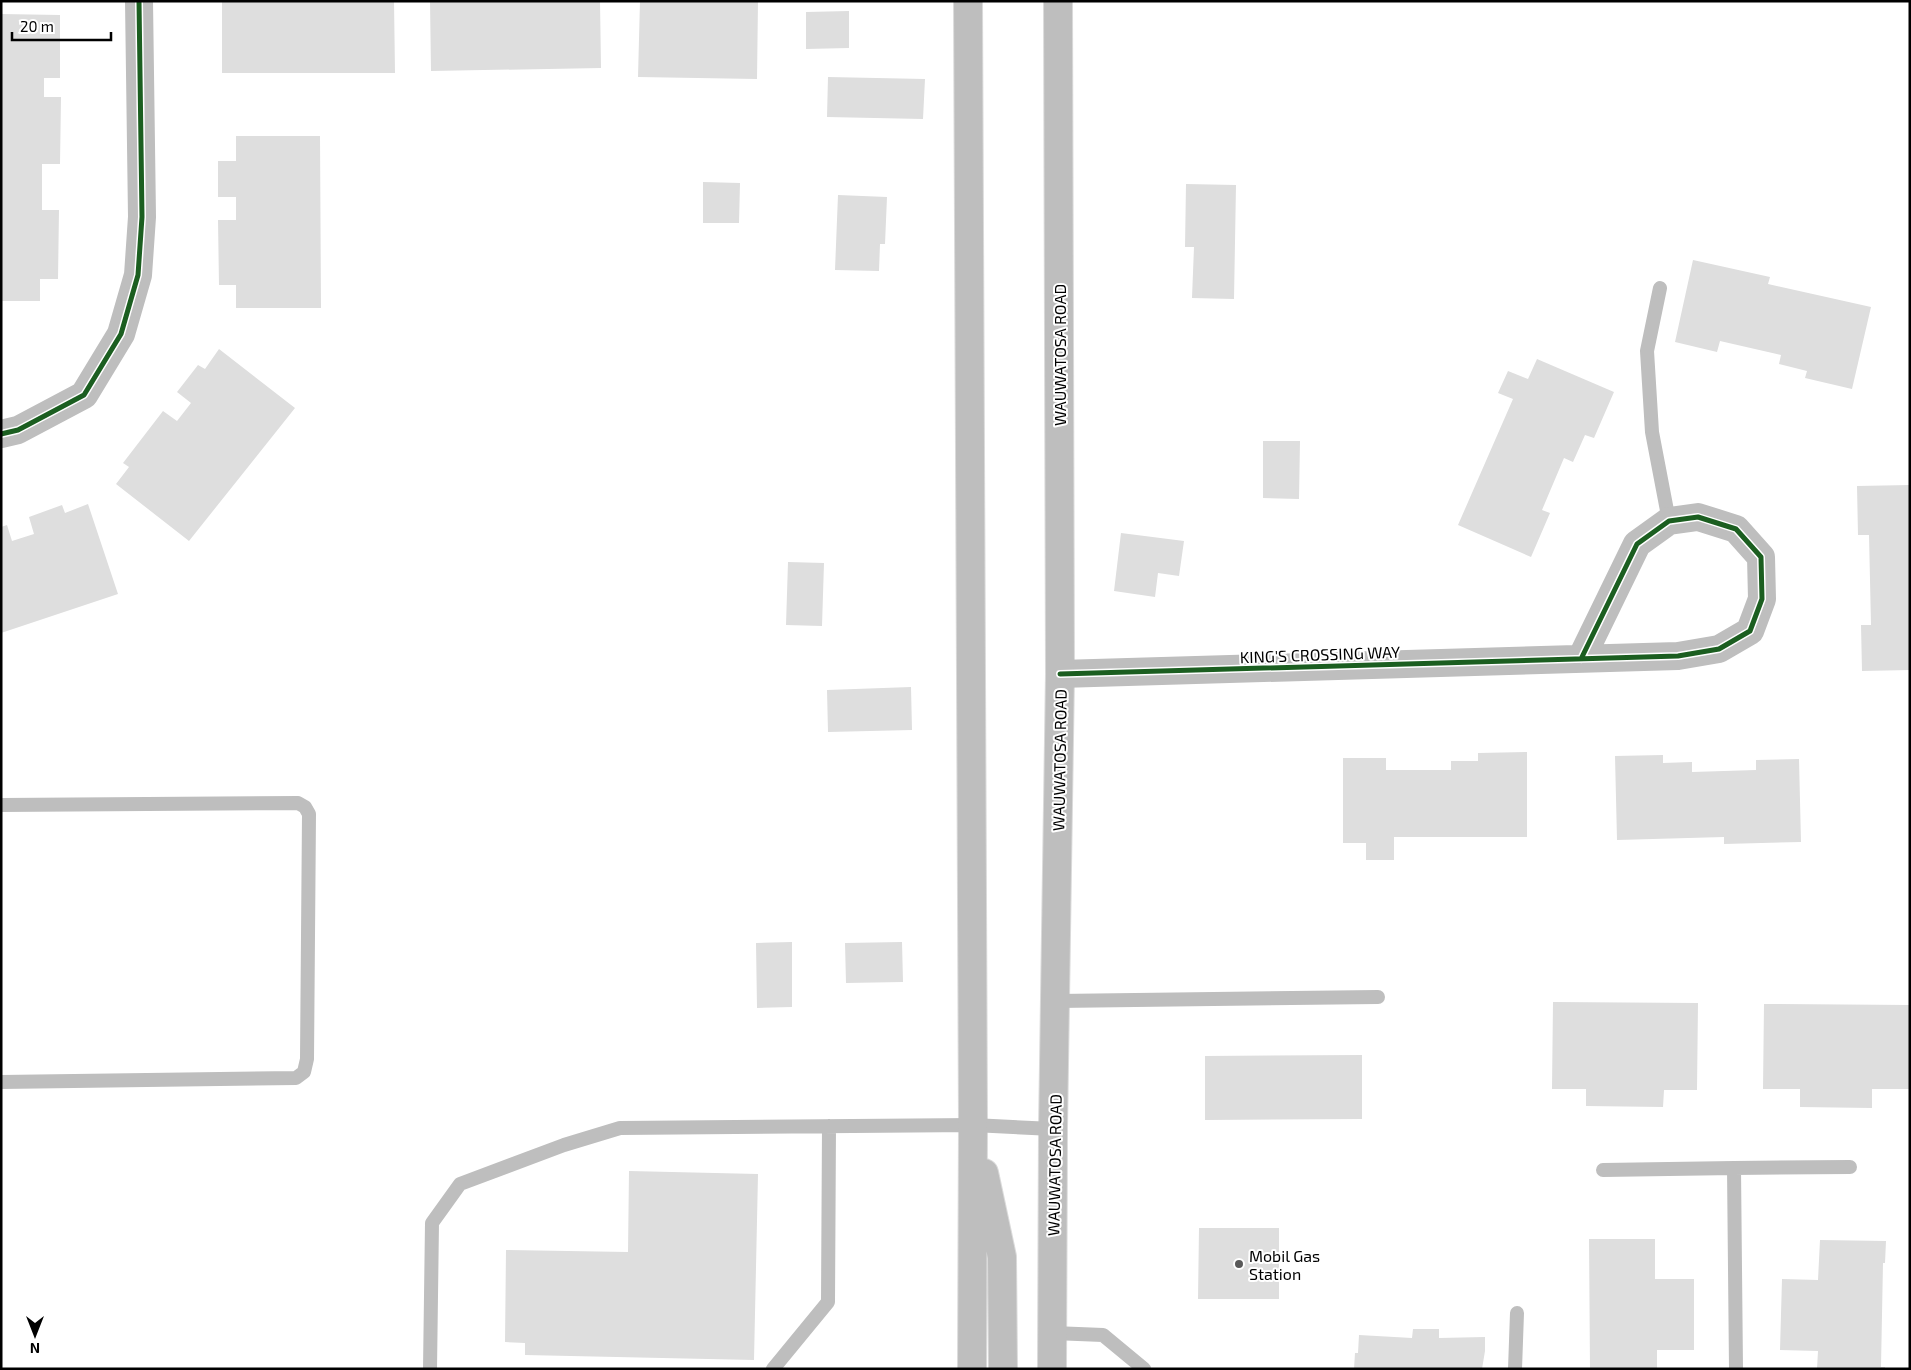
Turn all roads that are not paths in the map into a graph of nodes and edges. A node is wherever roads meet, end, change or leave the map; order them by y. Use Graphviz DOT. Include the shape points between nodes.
graph roads {
  1 [pos="139,1"];
  2 [pos="968,1"];
  3 [pos="1058,1"];
  4 [pos="1660,288"];
  5 [pos="1,434"];
  6 [pos="1669,521"];
  7 [pos="1581,659"];
  8 [pos="1060,674"];
  9 [pos="1,805"];
  10 [pos="1378,997"];
  11 [pos="1057,1000"];
  12 [pos="1,1082"];
  13 [pos="973,1125"];
  14 [pos="829,1126"];
  15 [pos="1054,1129"];
  16 [pos="1850,1167"];
  17 [pos="1734,1168"];
  18 [pos="1603,1170"];
  19 [pos="1517,1313"];
  20 [pos="1053,1333"];
  21 [pos="430,1369"];
  22 [pos="773,1369"];
  23 [pos="972,1369"];
  24 [pos="1003,1369"];
  25 [pos="1052,1369"];
  26 [pos="1144,1369"];
  27 [pos="1515,1369"];
  28 [pos="1736,1369"];
  1 -- 5 [label="main road" via="142,217 138,275 121,334 84,395 18,430"];
  2 -- 13 [label="main road"];
  3 -- 8 [label="main road, WAUWATOSA ROAD"];
  4 -- 6 [label="lane" via="1647,351 1652,432"];
  6 -- 7 [label="main road, KING'S CROSSING WAY" via="1637,544"];
  6 -- 7 [label="main road, KING'S CROSSING WAY" via="1698,517 1736,529 1761,557 1762,599 1750,631 1719,649 1678,656"];
  7 -- 8 [label="main road, KING'S CROSSING WAY"];
  8 -- 11 [label="main road, WAUWATOSA ROAD"];
  9 -- 12 [label="lane" via="298,803 305,807 308,824 307,1059 304,1072 296,1078"];
  10 -- 11 [label="lane"];
  11 -- 15 [label="main road, WAUWATOSA ROAD"];
  13 -- 14 [label="lane"];
  13 -- 15 [label="lane"];
  13 -- 23 [label="main road"];
  13 -- 24 [label="main road" via="1002,1257"];
  14 -- 21 [label="lane" via="620,1128 460,1184 432,1223"];
  14 -- 22 [label="lane" via="828,1302"];
  15 -- 20 [label="main road, WAUWATOSA ROAD"];
  16 -- 17 [label="lane"];
  17 -- 18 [label="lane"];
  17 -- 28 [label="lane"];
  19 -- 27 [label="lane"];
  20 -- 25 [label="main road, WAUWATOSA ROAD"];
  20 -- 26 [label="lane" via="1103,1335"];
}
